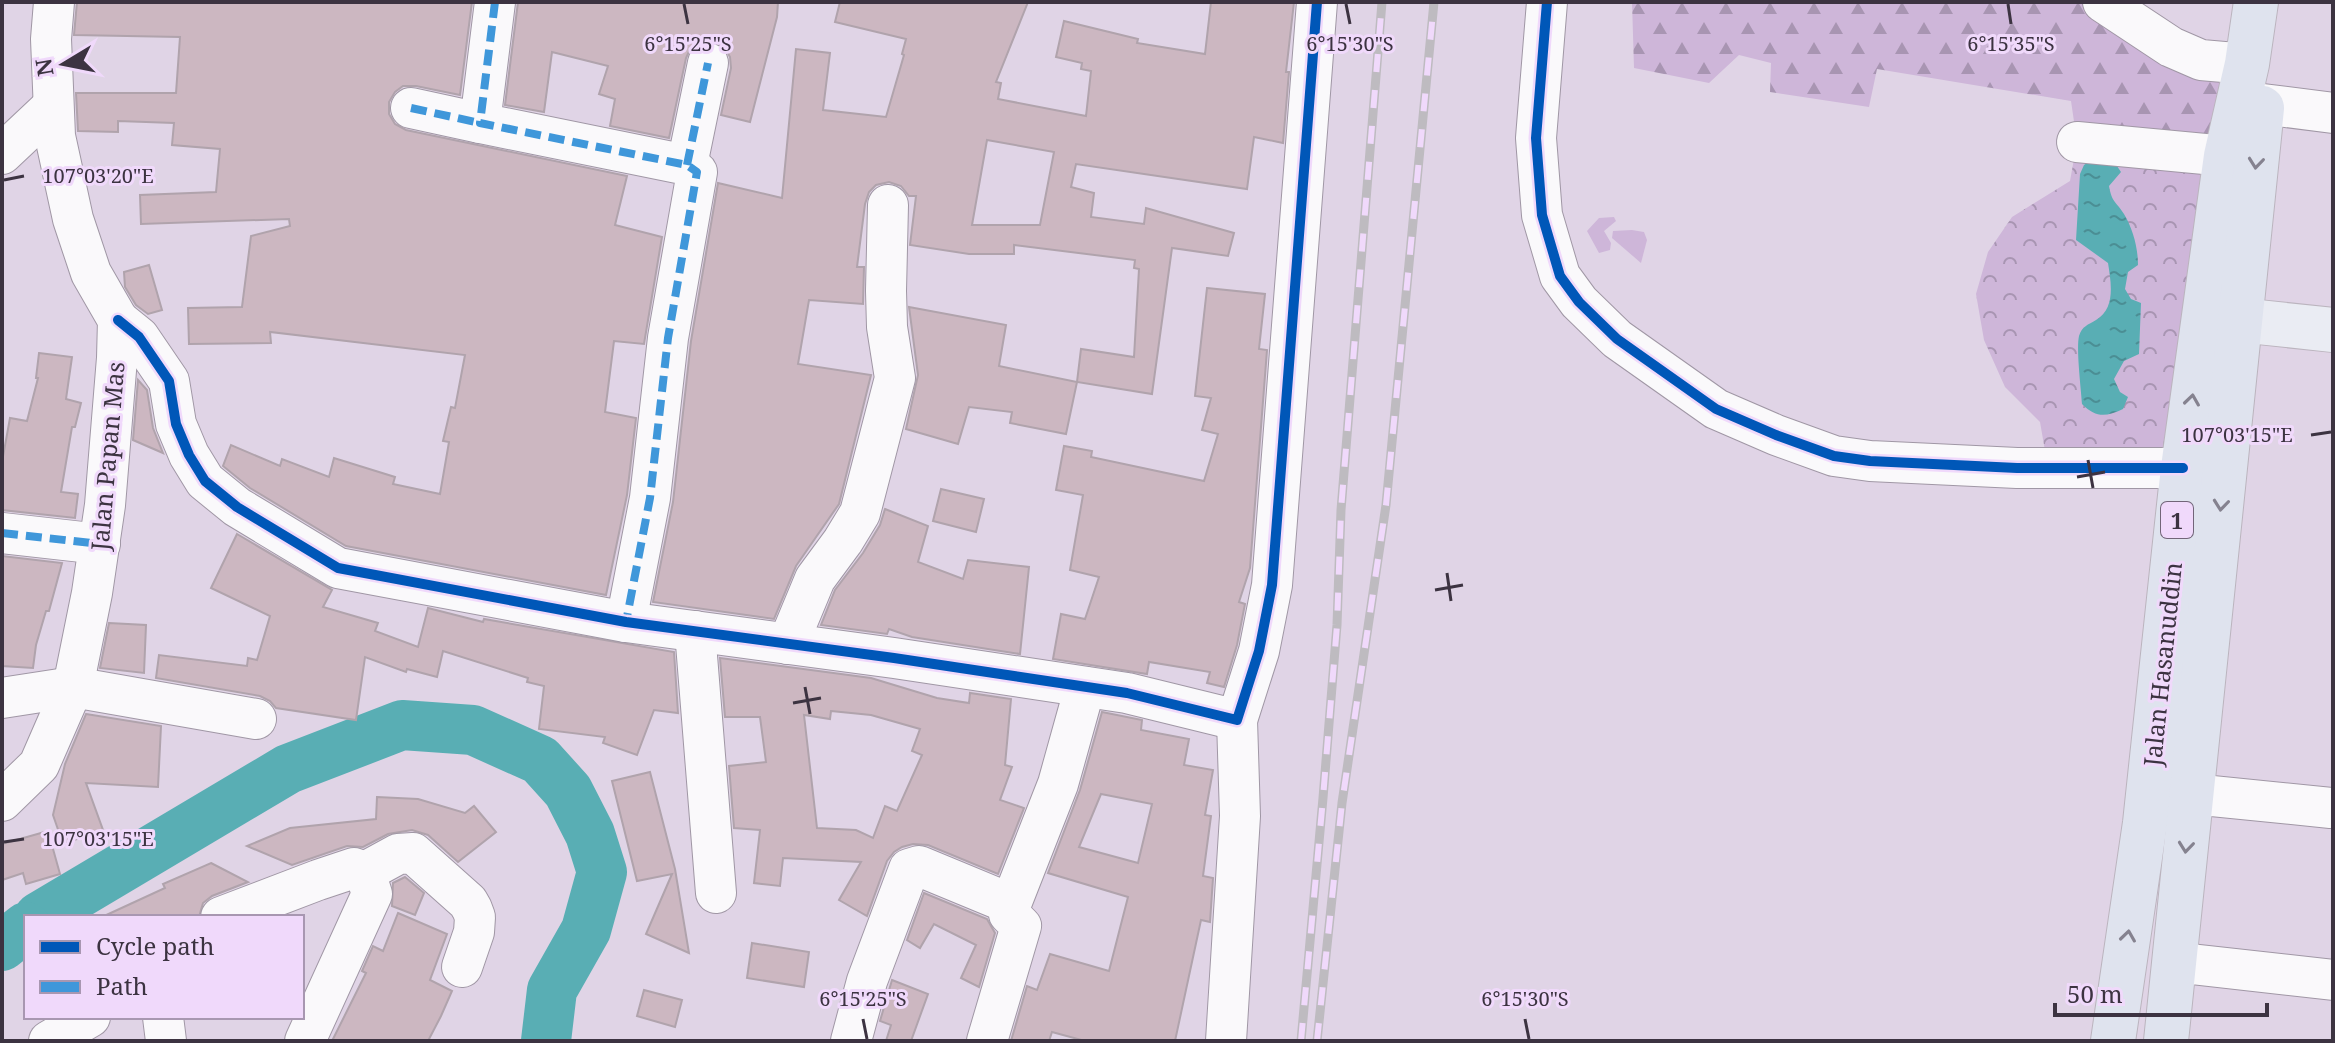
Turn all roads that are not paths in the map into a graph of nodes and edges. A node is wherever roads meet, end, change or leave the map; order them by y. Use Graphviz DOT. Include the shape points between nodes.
graph roads {
  1 [pos="54,2"];
  2 [pos="495,2"];
  3 [pos="1317,2"];
  4 [pos="1547,2"];
  5 [pos="2103,2"];
  6 [pos="2256,2"];
  7 [pos="2275,2"];
  8 [pos="708,63"];
  9 [pos="2247,64"];
  10 [pos="2263,104"];
  11 [pos="53,106"];
  12 [pos="411,108"];
  13 [pos="2333,113"];
  14 [pos="480,123"];
  15 [pos="2077,142"];
  16 [pos="2,154"];
  17 [pos="2226,156"];
  18 [pos="687,165"];
  19 [pos="888,205"];
  20 [pos="118,320"];
  21 [pos="2239,320"];
  22 [pos="2333,330"];
  23 [pos="2183,468"];
  24 [pos="2,533"];
  25 [pos="100,544"];
  26 [pos="626,622"];
  27 [pos="695,631"];
  28 [pos="788,644"];
  29 [pos="73,687"];
  30 [pos="1085,687"];
  31 [pos="2,698"];
  32 [pos="256,719"];
  33 [pos="1237,720"];
  34 [pos="2192,794"];
  35 [pos="2,801"];
  36 [pos="2331,808"];
  37 [pos="365,872"];
  38 [pos="716,893"];
  39 [pos="1011,904"];
  40 [pos="283,905"];
  41 [pos="231,915"];
  42 [pos="2173,962"];
  43 [pos="462,967"];
  44 [pos="2333,980"];
  45 [pos="87,1019"];
  46 [pos="163,1019"];
  47 [pos="294,1019"];
  48 [pos="49,1041"];
  49 [pos="166,1041"];
  50 [pos="298,1041"];
  51 [pos="305,1041"];
  52 [pos="851,1041"];
  53 [pos="987,1041"];
  54 [pos="1226,1041"];
  55 [pos="2113,1041"];
  56 [pos="2166,1041"];
  1 -- 11 [label="street"];
  2 -- 14 [label="street"];
  3 -- 33 [label="street" via="1272,585"];
  4 -- 23 [label="street" via="1536,138 1542,215 1560,276 1617,339 1716,409 1834,456 2017,468"];
  5 -- 9 [label="street" via="2171,47 2201,60"];
  6 -- 9 [label="highway, Jalan Hasanuddin / 1"];
  7 -- 10 [label="highway, Jalan Hasanuddin / 1"];
  8 -- 18 [label="street"];
  9 -- 17 [label="highway, Jalan Hasanuddin / 1"];
  10 -- 13 [label="street"];
  10 -- 21 [label="highway, Jalan Hasanuddin / 1, one-way"];
  11 -- 16 [label="street"];
  11 -- 20 [label="street" via="73,219 91,273"];
  12 -- 14 [label="street"];
  14 -- 18 [label="street"];
  15 -- 17 [label="street"];
  23 -- 17 [label="highway, Jalan Hasanuddin / 1, one-way"];
  18 -- 26 [label="street" via="698,178 668,338 650,498"];
  19 -- 28 [label="street" via="886,303 895,378 860,513 815,579"];
  20 -- 25 [label="street, Jalan Papan Mas"];
  20 -- 26 [label="street" via="139,337 169,381 176,424 205,481 237,507 338,568"];
  21 -- 22 [label="main road"];
  21 -- 34 [label="highway, Jalan Hasanuddin / 1, one-way"];
  55 -- 23 [label="highway, Jalan Hasanuddin / 1, one-way" via="2145,823"];
  24 -- 25 [label="street"];
  25 -- 29 [label="street, Jalan Papan Mas"];
  26 -- 27 [label="street"];
  27 -- 28 [label="street"];
  27 -- 38 [label="street"];
  28 -- 30 [label="street"];
  29 -- 31 [label="street"];
  29 -- 32 [label="street"];
  29 -- 35 [label="street, Jalan Papan Mas" via="39,765"];
  30 -- 33 [label="street"];
  30 -- 39 [label="street" via="1058,784"];
  33 -- 54 [label="street" via="1240,816"];
  34 -- 36 [label="street"];
  34 -- 42 [label="highway, Jalan Hasanuddin / 1, one-way"];
  37 -- 40 [label="street" via="354,868"];
  37 -- 43 [label="street" via="398,854 413,853 468,902 475,924"];
  37 -- 51 [label="street" via="372,894"];
  39 -- 52 [label="street" via="919,866 909,869 867,981"];
  39 -- 53 [label="street" via="1009,913 1021,926"];
  40 -- 41 [label="street"];
  42 -- 44 [label="street"];
  42 -- 56 [label="highway, Jalan Hasanuddin / 1"];
  45 -- 48 [label="street"];
  46 -- 49 [label="street"];
  47 -- 50 [label="street"];
}
